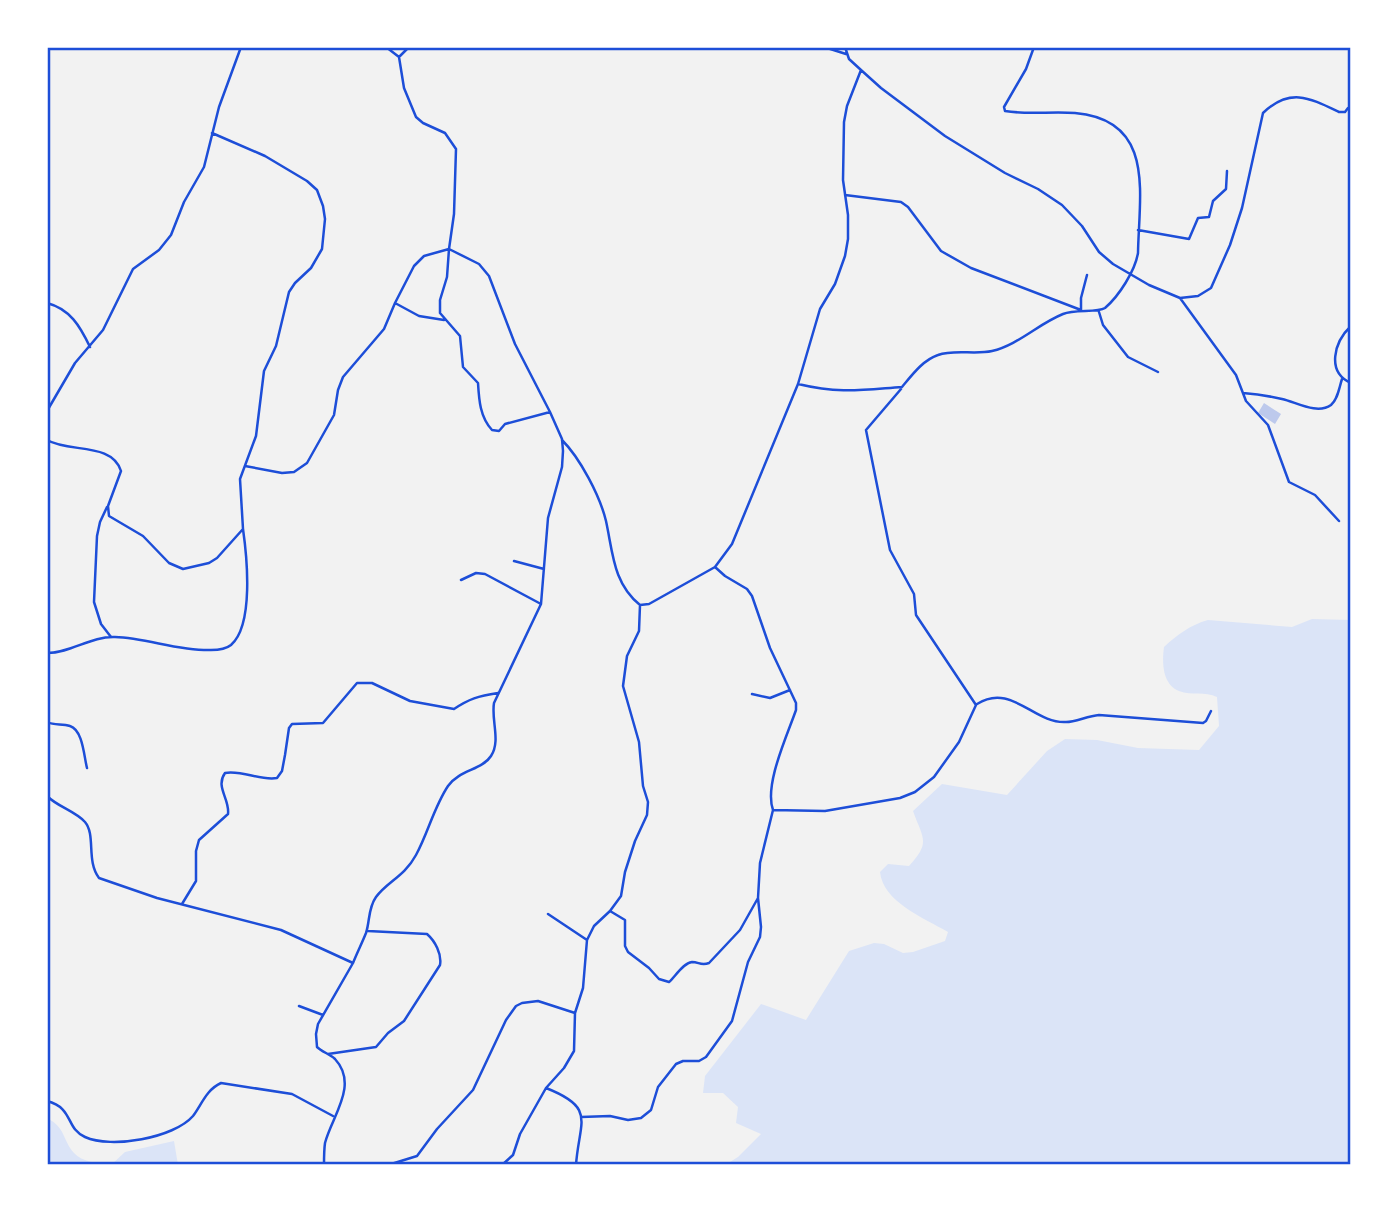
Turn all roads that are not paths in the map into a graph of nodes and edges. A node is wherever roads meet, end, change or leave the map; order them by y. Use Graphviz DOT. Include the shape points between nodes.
graph roads {
  1 [pos="241,47"];
  2 [pos="386,47"];
  3 [pos="408,47"];
  4 [pos="824,47"];
  5 [pos="845,47"];
  6 [pos="1034,47"];
  7 [pos="846,54"];
  8 [pos="399,57"];
  9 [pos="861,70"];
  10 [pos="1348,108"];
  11 [pos="212,133"];
  12 [pos="1227,171"];
  13 [pos="845,195"];
  14 [pos="1138,230"];
  15 [pos="449,249"];
  16 [pos="1129,274"];
  17 [pos="1087,275"];
  18 [pos="1180,299"];
  19 [pos="47,303"];
  20 [pos="395,303"];
  21 [pos="1081,310"];
  22 [pos="1099,311"];
  23 [pos="445,320"];
  24 [pos="1351,326"];
  25 [pos="90,347"];
  26 [pos="1158,372"];
  27 [pos="1342,379"];
  28 [pos="1351,383"];
  29 [pos="798,384"];
  30 [pos="902,387"];
  31 [pos="1243,393"];
  32 [pos="47,411"];
  33 [pos="551,412"];
  34 [pos="562,439"];
  35 [pos="47,440"];
  36 [pos="245,466"];
  37 [pos="108,506"];
  38 [pos="1339,521"];
  39 [pos="243,529"];
  40 [pos="514,561"];
  41 [pos="715,567"];
  42 [pos="544,569"];
  43 [pos="461,580"];
  44 [pos="541,604"];
  45 [pos="640,605"];
  46 [pos="111,637"];
  47 [pos="47,653"];
  48 [pos="790,690"];
  49 [pos="498,693"];
  50 [pos="752,694"];
  51 [pos="976,705"];
  52 [pos="1211,711"];
  53 [pos="47,722"];
  54 [pos="87,768"];
  55 [pos="47,796"];
  56 [pos="773,810"];
  57 [pos="758,898"];
  58 [pos="182,904"];
  59 [pos="610,911"];
  60 [pos="548,914"];
  61 [pos="367,930"];
  62 [pos="587,940"];
  63 [pos="353,963"];
  64 [pos="299,1006"];
  65 [pos="575,1013"];
  66 [pos="323,1015"];
  67 [pos="328,1054"];
  68 [pos="546,1088"];
  69 [pos="47,1101"];
  70 [pos="334,1116"];
  71 [pos="581,1118"];
  72 [pos="324,1165"];
  73 [pos="388,1165"];
  74 [pos="502,1165"];
  75 [pos="576,1165"];
  1 -- 11 [label="street"];
  2 -- 8 [label="street"];
  3 -- 8 [label="street"];
  4 -- 7 [label="street"];
  5 -- 7 [label="street"];
  6 -- 14 [label="street" via="1004,110 1092,115 1120,130 1136,157"];
  7 -- 9 [label="street"];
  8 -- 15 [label="street" via="404,88 416,117 445,133 456,149"];
  9 -- 13 [label="street" via="844,122"];
  9 -- 16 [label="street" via="945,136 1062,205 1099,253"];
  10 -- 18 [label="street" via="1339,112 1303,96 1284,99 1263,113 1242,208 1211,288"];
  11 -- 25 [label="street" via="204,167 171,235 133,269"];
  11 -- 36 [label="street" via="307,181 317,190 325,219 317,260 289,292 276,346 264,371 256,436"];
  12 -- 14 [label="street" via="1226,189 1213,201 1209,217 1195,222 1189,239"];
  13 -- 21 [label="street" via="901,202 941,251 971,268"];
  13 -- 29 [label="street" via="845,256 820,309"];
  14 -- 16 [label="street" via="1136,262"];
  15 -- 20 [label="street" via="418,261"];
  15 -- 23 [label="street" via="439,308"];
  15 -- 33 [label="street" via="480,264 489,276 515,344"];
  16 -- 18 [label="street"];
  16 -- 22 [label="street"];
  17 -- 21 [label="street"];
  18 -- 31 [label="street" via="1236,375"];
  19 -- 25 [label="street" via="67,311"];
  20 -- 23 [label="street" via="419,316"];
  20 -- 36 [label="street" via="384,329 343,377 334,415 307,463 282,473"];
  21 -- 22 [label="street"];
  21 -- 30 [label="street" via="1065,313 992,351 939,355 923,364"];
  22 -- 26 [label="street" via="1101,321 1128,357"];
  23 -- 33 [label="street" via="460,335 463,368 478,383 480,405 492,430"];
  24 -- 27 [label="street" via="1342,335 1335,355 1335,368"];
  25 -- 32 [label="street" via="75,363"];
  27 -- 28 [label="street"];
  27 -- 31 [label="street" via="1336,399 1322,408"];
  29 -- 30 [label="street" via="855,392"];
  29 -- 41 [label="street" via="732,544"];
  30 -- 51 [label="street" via="866,430 887,541 914,594 916,615"];
  31 -- 38 [label="street" via="1271,431 1289,482 1315,495"];
  33 -- 34 [label="street"];
  34 -- 42 [label="street" via="563,461 548,518"];
  34 -- 45 [label="street" via="579,459 602,510 620,580"];
  35 -- 37 [label="street" via="113,458 120,476"];
  36 -- 39 [label="street" via="240,479"];
  37 -- 39 [label="street" via="114,521 143,536 175,567 209,563 230,547"];
  37 -- 46 [label="street" via="97,536 94,602"];
  39 -- 46 [label="street" via="247,589 242,626 234,643 204,650"];
  40 -- 42 [label="street"];
  41 -- 45 [label="street"];
  41 -- 48 [label="street" via="752,596"];
  42 -- 44 [label="street"];
  43 -- 44 [label="street" via="485,574"];
  44 -- 49 [label="street"];
  45 -- 59 [label="street" via="639,631 627,656 623,686 639,742 648,808 621,896"];
  46 -- 47 [label="street"];
  48 -- 50 [label="street" via="771,698"];
  48 -- 56 [label="street" via="796,710 772,786"];
  49 -- 58 [label="street" via="474,697 454,709 410,701 372,683 357,683 324,723 292,724 277,778 238,772 222,776 229,810 199,840 197,876"];
  49 -- 61 [label="street" via="492,755 448,786 415,858 375,898"];
  51 -- 52 [label="street" via="1010,698 1041,716 1065,722 1099,715 1203,723"];
  51 -- 56 [label="street" via="959,742 934,777 915,792 825,811"];
  53 -- 54 [label="street" via="77,731"];
  55 -- 58 [label="street" via="85,822 99,878"];
  56 -- 57 [label="street" via="760,863"];
  57 -- 59 [label="street" via="740,930 709,963 687,963 668,982 628,952 625,920"];
  57 -- 71 [label="street" via="760,937 732,1021 706,1057 676,1064 657,1087 651,1110 641,1118"];
  58 -- 63 [label="street" via="281,930"];
  59 -- 62 [label="street"];
  60 -- 62 [label="street"];
  61 -- 63 [label="street"];
  61 -- 67 [label="street" via="427,934 440,955 440,965 404,1021 376,1047"];
  62 -- 65 [label="street" via="583,988"];
  63 -- 66 [label="street"];
  64 -- 66 [label="street"];
  65 -- 68 [label="street" via="574,1051"];
  65 -- 73 [label="street" via="538,1001 516,1006 472,1090 417,1156"];
  66 -- 67 [label="street" via="316,1043"];
  67 -- 70 [label="street" via="342,1070 345,1087 344,1100"];
  68 -- 71 [label="street" via="564,1095 579,1108"];
  68 -- 74 [label="street" via="513,1155"];
  69 -- 70 [label="street" via="64,1109 83,1136 129,1142 186,1122 210,1090 221,1083 292,1094"];
  70 -- 72 [label="street"];
  71 -- 75 [label="street"];
}
